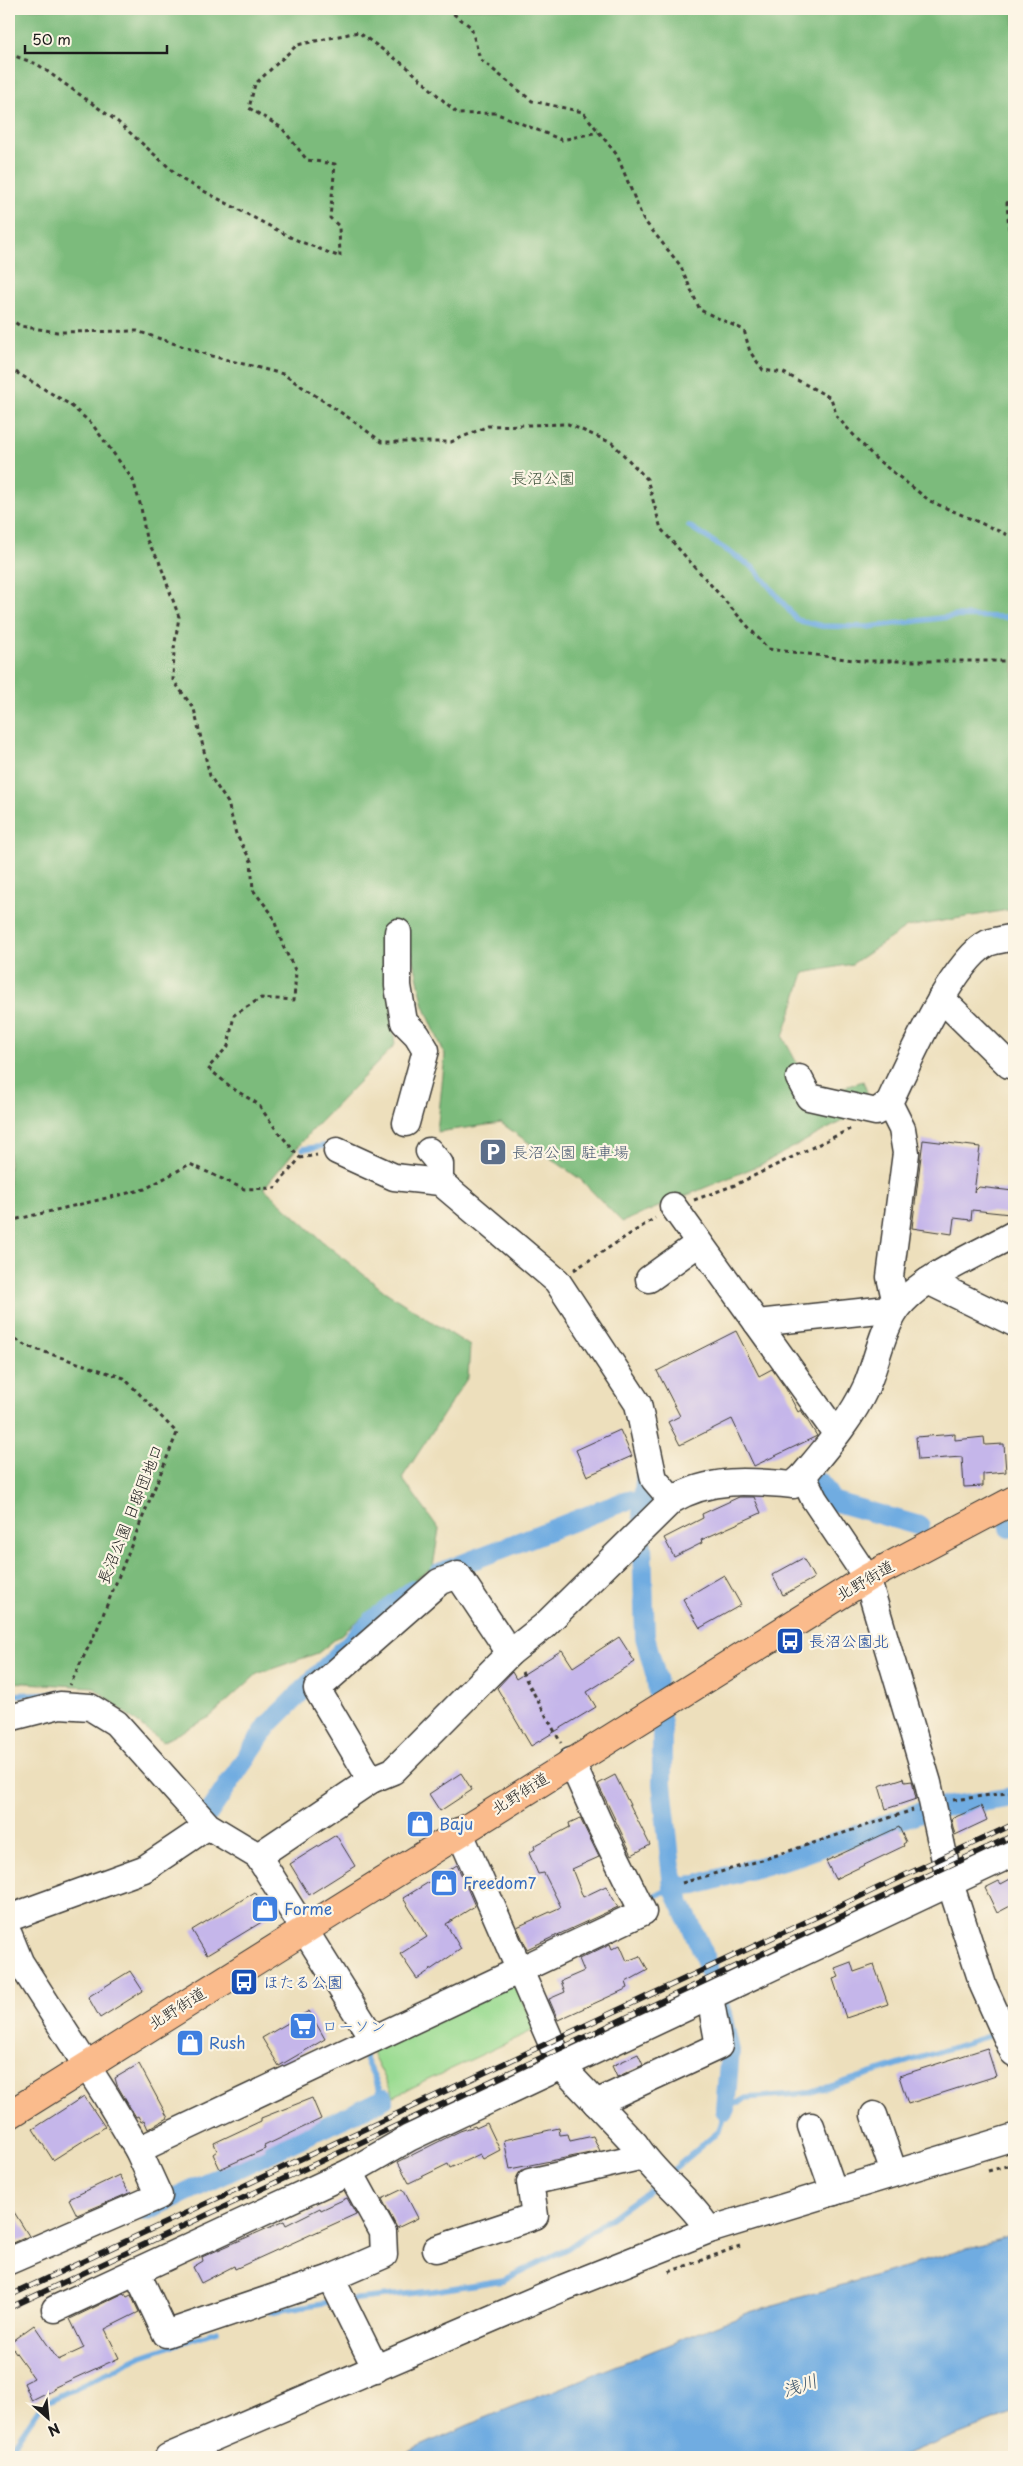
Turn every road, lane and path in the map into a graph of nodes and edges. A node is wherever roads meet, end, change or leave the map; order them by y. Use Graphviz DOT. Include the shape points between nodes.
graph roads {
  1 [pos="447,9"];
  2 [pos="9,54"];
  3 [pos="598,132"];
  4 [pos="1014,196"];
  5 [pos="1014,245"];
  6 [pos="9,318"];
  7 [pos="9,368"];
  8 [pos="1014,536"];
  9 [pos="1014,660"];
  10 [pos="398,932"];
  11 [pos="1014,937"];
  12 [pos="941,998"];
  13 [pos="1009,1065"];
  14 [pos="799,1078"];
  15 [pos="882,1107"];
  16 [pos="406,1123"];
  17 [pos="337,1151"];
  18 [pos="429,1151"];
  19 [pos="300,1158"];
  20 [pos="440,1182"];
  21 [pos="673,1206"];
  22 [pos="9,1221"];
  23 [pos="1014,1234"];
  24 [pos="699,1244"];
  25 [pos="649,1279"];
  26 [pos="557,1281"];
  27 [pos="928,1281"];
  28 [pos="897,1308"];
  29 [pos="757,1322"];
  30 [pos="1014,1323"];
  31 [pos="9,1335"];
  32 [pos="836,1433"];
  33 [pos="803,1476"];
  34 [pos="672,1500"];
  35 [pos="1014,1500"];
  36 [pos="867,1578"];
  37 [pos="510,1653"];
  38 [pos="60,1705"];
  39 [pos="9,1716"];
  40 [pos="571,1761"];
  41 [pos="371,1780"];
  42 [pos="1014,1792"];
  43 [pos="933,1802"];
  44 [pos="208,1826"];
  45 [pos="459,1831"];
  46 [pos="1014,1853"];
  47 [pos="258,1856"];
  48 [pos="682,1883"];
  49 [pos="950,1883"];
  50 [pos="9,1918"];
  51 [pos="305,1929"];
  52 [pos="9,1935"];
  53 [pos="519,1970"];
  54 [pos="710,1997"];
  55 [pos="373,2039"];
  56 [pos="1014,2054"];
  57 [pos="85,2065"];
  58 [pos="562,2067"];
  59 [pos="596,2103"];
  60 [pos="9,2114"];
  61 [pos="874,2115"];
  62 [pos="811,2126"];
  63 [pos="1014,2137"];
  64 [pos="138,2150"];
  65 [pos="643,2156"];
  66 [pos="1014,2164"];
  67 [pos="350,2172"];
  68 [pos="979,2173"];
  69 [pos="894,2174"];
  70 [pos="834,2192"];
  71 [pos="709,2230"];
  72 [pos="747,2244"];
  73 [pos="436,2249"];
  74 [pos="9,2261"];
  75 [pos="136,2271"];
  76 [pos="662,2275"];
  77 [pos="331,2278"];
  78 [pos="54,2309"];
  79 [pos="376,2370"];
  80 [pos="168,2457"];
  1 -- 3 [label="path" via="471,27 480,59 532,101 583,112"];
  2 -- 3 [label="path" via="37,64 118,122 183,180 294,239 340,257 339,226 330,218 335,164 307,160 282,128 250,108 255,84 297,45 358,32 407,67 458,114 495,112 562,140"];
  3 -- 8 [label="path" via="617,155 643,219 680,265 700,310 744,330 750,352 763,370 784,373 831,398 837,417 875,458 930,501"];
  4 -- 5 [label="path" via="1008,203 1009,230"];
  6 -- 9 [label="path" via="20,326 57,332 137,331 208,355 283,374 382,442 452,442 488,426 568,424 612,444 647,479 661,529 768,649 862,661"];
  7 -- 19 [label="path" via="69,404 92,424 133,480 146,539 159,561 180,617 173,680 194,709 210,776 228,803 236,834 251,861 253,890 272,914 296,972 294,1000 260,998 234,1016 228,1046 208,1068 258,1104"];
  10 -- 16 [label="street" via="398,986 404,1022 426,1050"];
  11 -- 12 [label="street" via="987,944 970,959"];
  12 -- 13 [label="street"];
  12 -- 15 [label="street"];
  14 -- 15 [label="street" via="809,1098"];
  15 -- 21 [label="path" via="847,1130 771,1168 707,1196"];
  15 -- 28 [label="street" via="902,1129 906,1153 890,1277"];
  17 -- 19 [label="path"];
  17 -- 20 [label="street" via="394,1177"];
  18 -- 20 [label="street" via="440,1164"];
  19 -- 22 [label="path" via="275,1188 244,1189 190,1164 145,1189"];
  20 -- 26 [label="street" via="489,1220"];
  21 -- 24 [label="street"];
  21 -- 26 [label="path"];
  23 -- 27 [label="street"];
  24 -- 25 [label="street"];
  24 -- 29 [label="street"];
  26 -- 34 [label="street" via="638,1404 654,1479"];
  27 -- 28 [label="street"];
  27 -- 30 [label="street"];
  28 -- 29 [label="street"];
  28 -- 32 [label="street" via="866,1386 852,1414"];
  29 -- 32 [label="street"];
  31 -- 38 [label="path, 長沼公園 日邸団地口" via="26,1346 124,1378 178,1433 98,1627"];
  32 -- 33 [label="street"];
  33 -- 34 [label="street" via="793,1485 742,1480 720,1482 688,1491"];
  33 -- 36 [label="street" via="814,1500"];
  34 -- 37 [label="street" via="551,1620"];
  35 -- 36 [label="main road, 北野街道"];
  36 -- 40 [label="main road, 北野街道"];
  36 -- 43 [label="street"];
  37 -- 40 [label="path"];
  37 -- 41 [label="street" via="393,1771"];
  37 -- 41 [label="street" via="458,1575 439,1582 317,1689"];
  38 -- 39 [label="street"];
  38 -- 44 [label="street" via="90,1707 116,1723"];
  40 -- 45 [label="main road, 北野街道"];
  40 -- 53 [label="street" via="643,1912"];
  41 -- 47 [label="street"];
  42 -- 43 [label="path"];
  43 -- 48 [label="path" via="873,1825"];
  43 -- 49 [label="street"];
  44 -- 47 [label="street"];
  44 -- 50 [label="street" via="144,1869"];
  45 -- 51 [label="main road, 北野街道"];
  45 -- 53 [label="street"];
  46 -- 49 [label="street"];
  47 -- 51 [label="street"];
  49 -- 54 [label="street"];
  49 -- 56 [label="street" via="983,1986"];
  51 -- 55 [label="street"];
  51 -- 57 [label="main road, 北野街道"];
  52 -- 57 [label="street" via="20,1962"];
  53 -- 55 [label="street"];
  53 -- 58 [label="street"];
  54 -- 58 [label="street"];
  54 -- 59 [label="street" via="719,2046"];
  55 -- 64 [label="street"];
  57 -- 60 [label="main road, 北野街道"];
  57 -- 64 [label="street"];
  58 -- 59 [label="street"];
  58 -- 67 [label="street" via="409,2138"];
  59 -- 65 [label="street"];
  61 -- 69 [label="street"];
  62 -- 70 [label="street"];
  63 -- 69 [label="street"];
  64 -- 74 [label="street" via="158,2196"];
  65 -- 71 [label="street"];
  65 -- 73 [label="street" via="530,2182 535,2216"];
  66 -- 68 [label="path"];
  67 -- 75 [label="street"];
  67 -- 77 [label="street" via="383,2232 384,2255"];
  69 -- 70 [label="street"];
  70 -- 71 [label="street"];
  71 -- 79 [label="street" via="563,2288"];
  72 -- 76 [label="path"];
  75 -- 77 [label="street" via="166,2334"];
  75 -- 78 [label="street"];
  77 -- 79 [label="street"];
  79 -- 80 [label="street"];
}
